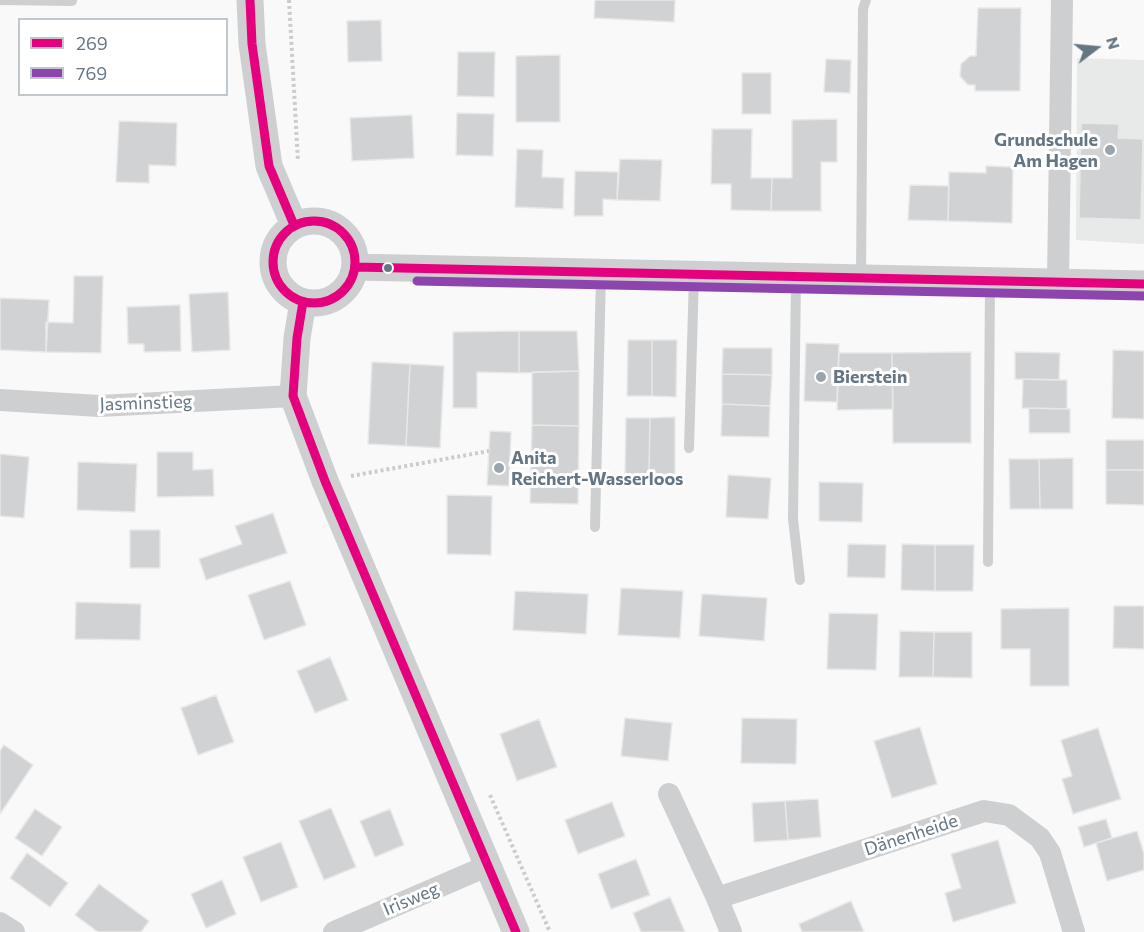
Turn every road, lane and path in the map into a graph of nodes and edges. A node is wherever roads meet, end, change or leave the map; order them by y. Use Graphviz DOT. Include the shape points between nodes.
graph roads {
  1 [pos="0,0"];
  2 [pos="250,0"];
  3 [pos="289,0"];
  4 [pos="866,0"];
  5 [pos="1062,0"];
  6 [pos="72,1"];
  7 [pos="298,166"];
  8 [pos="294,225"];
  9 [pos="355,267"];
  10 [pos="601,273"];
  11 [pos="694,275"];
  12 [pos="796,277"];
  13 [pos="861,278"];
  14 [pos="990,280"];
  15 [pos="1058,282"];
  16 [pos="1144,284"];
  17 [pos="303,302"];
  18 [pos="293,396"];
  19 [pos="0,400"];
  20 [pos="689,448"];
  21 [pos="489,451"];
  22 [pos="325,481"];
  23 [pos="595,527"];
  24 [pos="988,562"];
  25 [pos="800,580"];
  26 [pos="669,794"];
  27 [pos="487,866"];
  28 [pos="717,898"];
  29 [pos="0,922"];
  30 [pos="14,932"];
  31 [pos="334,932"];
  32 [pos="516,932"];
  33 [pos="731,932"];
  34 [pos="1074,932"];
  1 -- 6 [label="lane"];
  2 -- 8 [label="street" via="252,44 269,166"];
  3 -- 7 [label="path"];
  4 -- 13 [label="lane"];
  5 -- 15 [label="street"];
  8 -- 9 [label="street" via="319,221 337,228 350,242"];
  8 -- 17 [label="street" via="275,246 272,260 280,286"];
  9 -- 10 [label="street"];
  9 -- 17 [label="street" via="342,292 330,300"];
  10 -- 11 [label="street"];
  10 -- 23 [label="lane"];
  11 -- 12 [label="street"];
  11 -- 20 [label="lane"];
  12 -- 13 [label="street"];
  12 -- 25 [label="lane" via="793,519"];
  13 -- 14 [label="street"];
  14 -- 15 [label="street"];
  14 -- 24 [label="lane"];
  15 -- 16 [label="street"];
  17 -- 18 [label="street"];
  18 -- 19 [label="street, Jasminstieg" via="99,406"];
  18 -- 22 [label="street"];
  21 -- 22 [label="path"];
  22 -- 27 [label="street"];
  26 -- 28 [label="street"];
  27 -- 31 [label="street, Irisweg"];
  27 -- 32 [label="street"];
  28 -- 33 [label="street"];
  28 -- 34 [label="street, Dänenheide" via="984,811 996,812 1009,815 1040,837 1050,853"];
  29 -- 30 [label="street"];
}
